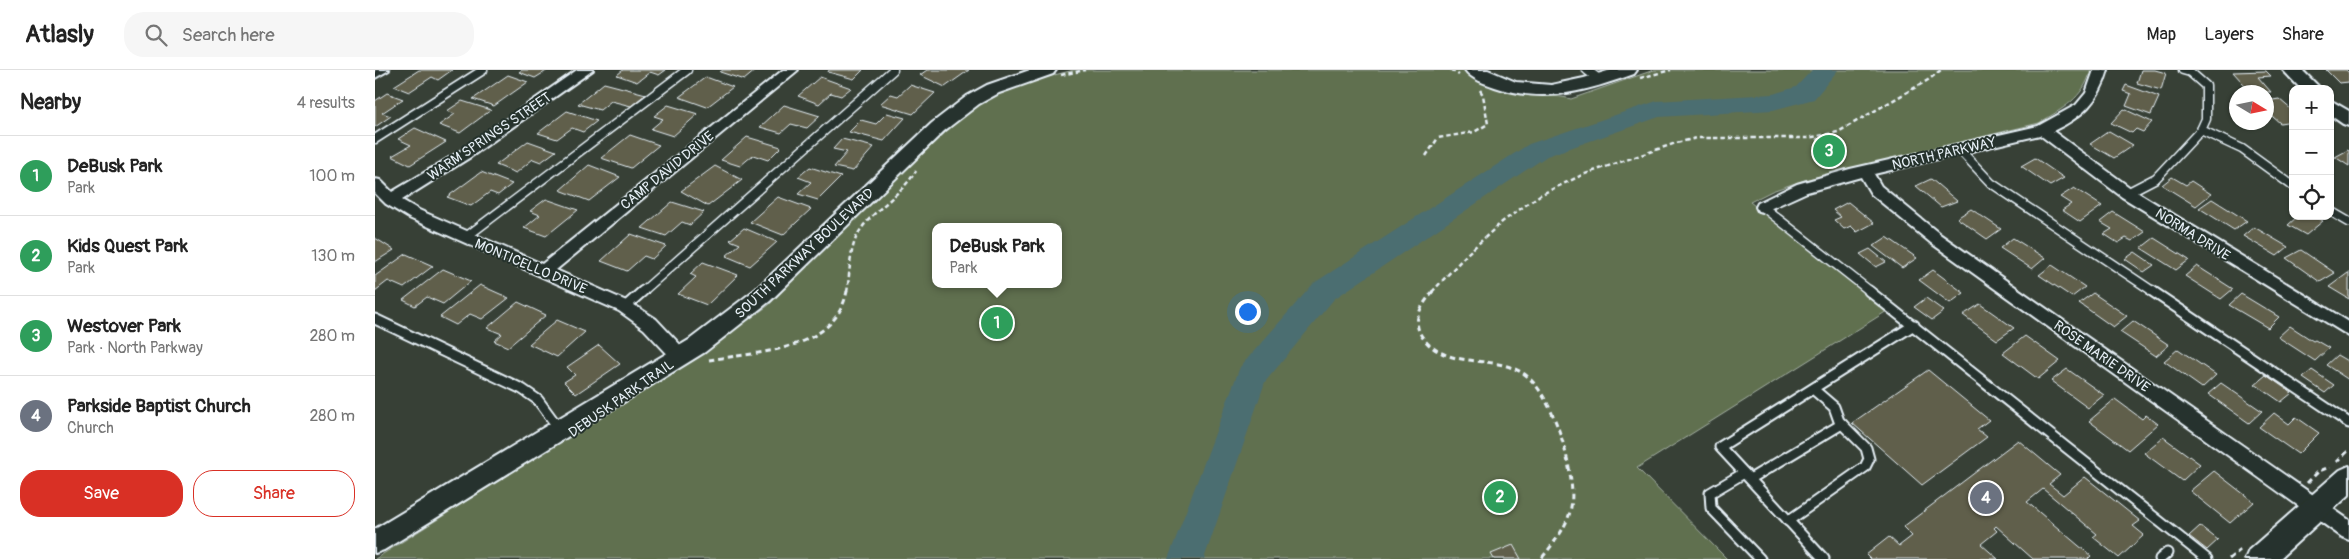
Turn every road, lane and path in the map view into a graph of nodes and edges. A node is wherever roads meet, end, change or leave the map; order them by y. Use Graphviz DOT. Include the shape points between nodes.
graph roads {
  1 [pos="382,70"];
  2 [pos="483,70"];
  3 [pos="585,70"];
  4 [pos="687,70"];
  5 [pos="791,70"];
  6 [pos="893,70"];
  7 [pos="1085,70"];
  8 [pos="1474,70"];
  9 [pos="1628,70"];
  10 [pos="1941,70"];
  11 [pos="2101,70"];
  12 [pos="2183,70"];
  13 [pos="2292,70"];
  14 [pos="1050,73"];
  15 [pos="375,74"];
  16 [pos="1594,75"];
  17 [pos="2308,85"];
  18 [pos="1479,87"];
  19 [pos="2334,109"];
  20 [pos="2349,120"];
  21 [pos="2043,130"];
  22 [pos="2201,130"];
  23 [pos="1816,137"];
  24 [pos="375,139"];
  25 [pos="1961,150"];
  26 [pos="1426,156"];
  27 [pos="919,168"];
  28 [pos="1857,173"];
  29 [pos="2289,183"];
  30 [pos="375,184"];
  31 [pos="2127,193"];
  32 [pos="391,200"];
  33 [pos="1763,207"];
  34 [pos="2334,213"];
  35 [pos="2349,222"];
  36 [pos="466,237"];
  37 [pos="544,271"];
  38 [pos="625,307"];
  39 [pos="375,319"];
  40 [pos="1914,325"];
  41 [pos="2349,330"];
  42 [pos="681,357"];
  43 [pos="703,362"];
  44 [pos="1813,389"];
  45 [pos="2349,423"];
  46 [pos="1841,424"];
  47 [pos="560,430"];
  48 [pos="1747,476"];
  49 [pos="2349,478"];
  50 [pos="2316,508"];
  51 [pos="1788,521"];
  52 [pos="2349,531"];
  53 [pos="375,542"];
  54 [pos="1541,559"];
  55 [pos="1760,559"];
  56 [pos="1824,559"];
  57 [pos="2207,559"];
  58 [pos="2259,559"];
  1 -- 15 [label="street"];
  2 -- 24 [label="lane"];
  3 -- 32 [label="street, WARM SPRINGS STREET" via="464,155"];
  4 -- 36 [label="lane"];
  5 -- 37 [label="street, CAMP DAVID DRIVE"];
  6 -- 38 [label="lane"];
  7 -- 14 [label="path"];
  8 -- 16 [label="street" via="1493,82 1526,90 1555,91 1586,85"];
  9 -- 16 [label="street"];
  10 -- 23 [label="path" via="1851,126"];
  11 -- 21 [label="street, NORTH PARKWAY" via="2086,106"];
  12 -- 22 [label="lane" via="2206,86 2206,119"];
  13 -- 17 [label="street"];
  14 -- 42 [label="street, SOUTH PARKWAY BOULEVARD" via="980,96 938,127 763,294"];
  18 -- 26 [label="path" via="1488,124 1474,132 1438,138"];
  19 -- 20 [label="street"];
  21 -- 25 [label="street, NORTH PARKWAY"];
  21 -- 31 [label="street, NORMA DRIVE"];
  22 -- 29 [label="lane" via="2242,149"];
  22 -- 31 [label="lane" via="2156,178"];
  23 -- 28 [label="path"];
  23 -- 54 [label="path" via="1697,138 1582,175 1537,199 1493,230 1423,304 1417,316 1419,334 1438,353 1448,358 1485,361 1520,371 1532,378 1540,390 1556,426 1572,492 1571,507 1564,524"];
  25 -- 28 [label="street, NORTH PARKWAY"];
  25 -- 45 [label="lane" via="1991,183"];
  27 -- 43 [label="path" via="863,226 856,238 846,299 826,327 789,349"];
  28 -- 33 [label="street, NORTH PARKWAY" via="1802,188"];
  28 -- 50 [label="street, ROSE MARIE DRIVE" via="1936,239"];
  30 -- 32 [label="street, MONTICELLO DRIVE"];
  31 -- 41 [label="street, NORMA DRIVE"];
  32 -- 36 [label="street, MONTICELLO DRIVE"];
  33 -- 40 [label="lane"];
  34 -- 35 [label="lane"];
  36 -- 37 [label="street, MONTICELLO DRIVE"];
  37 -- 38 [label="street, MONTICELLO DRIVE"];
  38 -- 42 [label="street, MONTICELLO DRIVE" via="650,324"];
  39 -- 47 [label="lane" via="523,389 538,400"];
  40 -- 44 [label="lane"];
  40 -- 57 [label="lane"];
  42 -- 47 [label="street, SOUTH PARKWAY BOULEVARD"];
  44 -- 46 [label="lane" via="1835,407"];
  44 -- 48 [label="lane" via="1719,447"];
  46 -- 48 [label="lane"];
  46 -- 51 [label="lane" via="1866,448 1867,463"];
  47 -- 53 [label="street, SOUTH PARKWAY BOULEVARD"];
  48 -- 51 [label="lane"];
  48 -- 55 [label="lane" via="1710,493 1709,501 1711,508"];
  49 -- 50 [label="main road"];
  50 -- 52 [label="street, ROSE MARIE DRIVE"];
  50 -- 58 [label="main road"];
  51 -- 56 [label="lane"];
}
